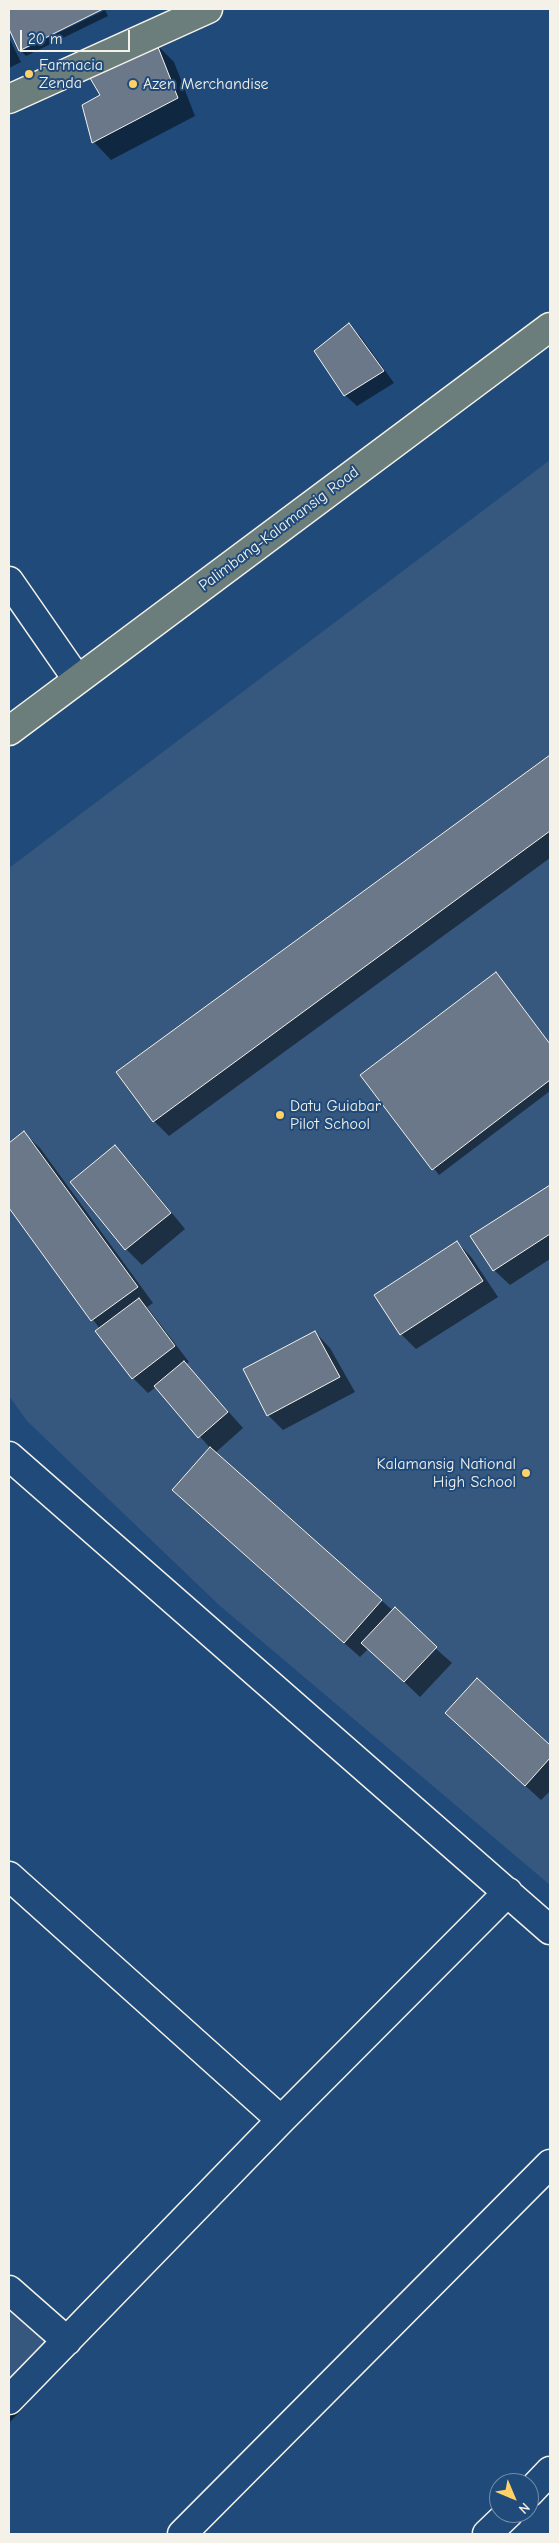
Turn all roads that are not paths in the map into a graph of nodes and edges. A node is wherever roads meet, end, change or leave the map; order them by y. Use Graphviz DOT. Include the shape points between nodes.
graph roads {
  1 [pos="208,9"];
  2 [pos="9,99"];
  3 [pos="550,327"];
  4 [pos="9,581"];
  5 [pos="78,679"];
  6 [pos="9,731"];
  7 [pos="10,1458"];
  8 [pos="9,1876"];
  9 [pos="508,1892"];
  10 [pos="550,1930"];
  11 [pos="281,2120"];
  12 [pos="550,2164"];
  13 [pos="9,2290"];
  14 [pos="67,2341"];
  15 [pos="9,2400"];
  16 [pos="550,2471"];
  17 [pos="539,2483"];
  18 [pos="499,2523"];
  19 [pos="182,2534"];
  20 [pos="487,2534"];
  1 -- 2 [label="main road"];
  3 -- 5 [label="main road, Palimbang-Kalamansig Road"];
  4 -- 5 [label="street"];
  5 -- 6 [label="main road, Palimbang-Kalamansig Road"];
  7 -- 9 [label="street"];
  8 -- 11 [label="street"];
  9 -- 10 [label="street"];
  9 -- 11 [label="street"];
  11 -- 14 [label="street"];
  12 -- 19 [label="street"];
  13 -- 14 [label="street"];
  14 -- 15 [label="street"];
  16 -- 17 [label="street"];
  18 -- 20 [label="street"];
}
